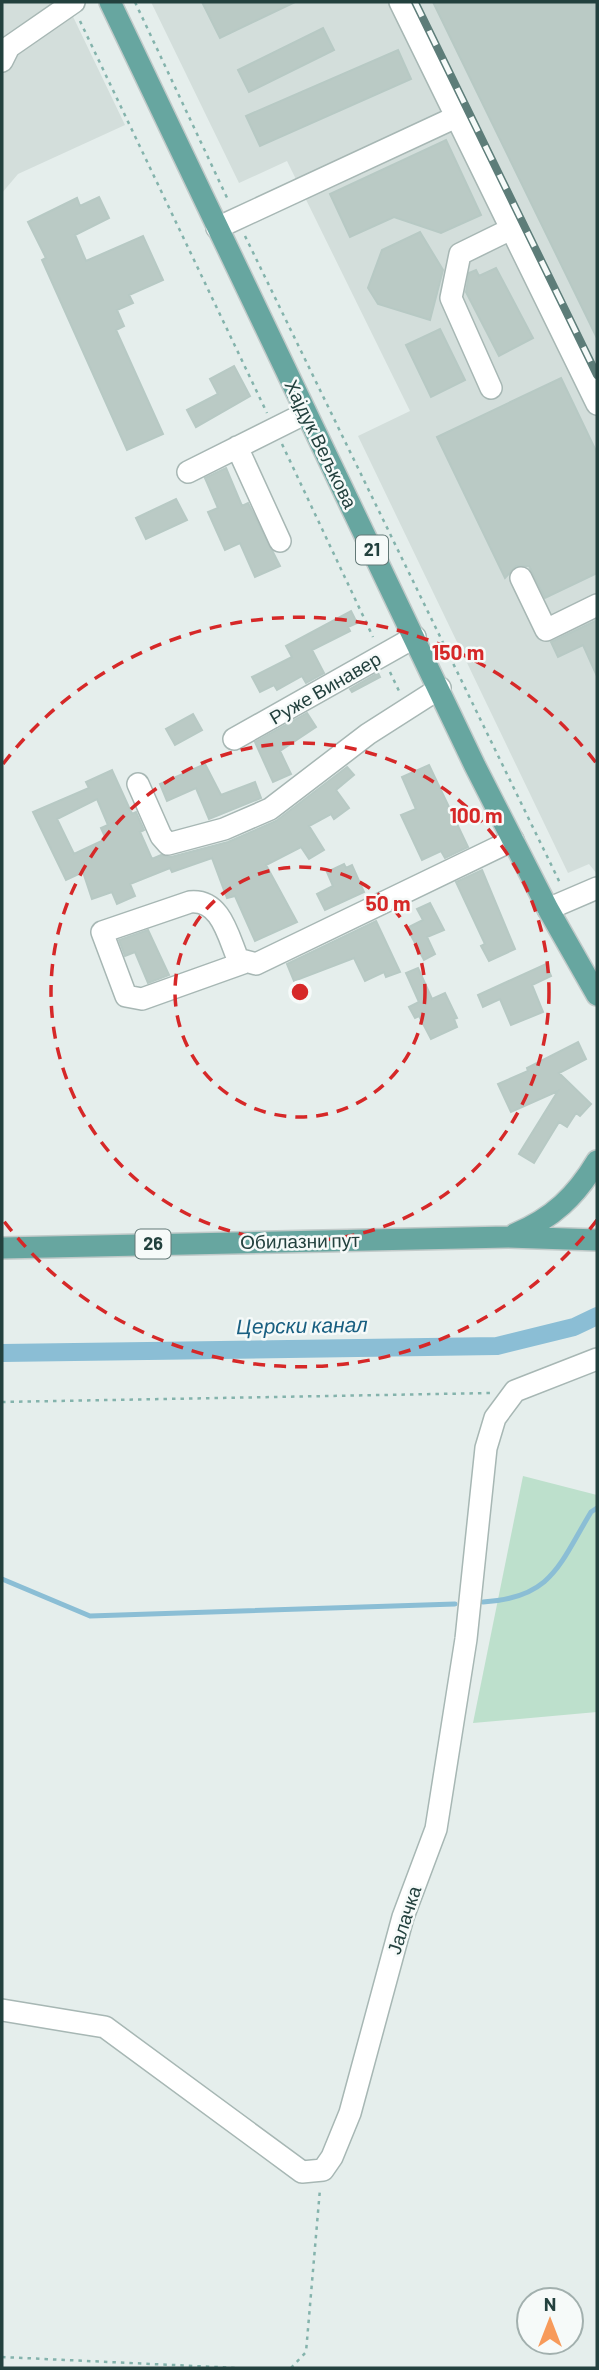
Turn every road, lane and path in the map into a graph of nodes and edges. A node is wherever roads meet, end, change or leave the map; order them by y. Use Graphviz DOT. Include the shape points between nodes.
graph roads {
  1 [pos="73,2"];
  2 [pos="110,2"];
  3 [pos="135,2"];
  4 [pos="400,2"];
  5 [pos="2,61"];
  6 [pos="456,117"];
  7 [pos="227,223"];
  8 [pos="511,229"];
  9 [pos="491,388"];
  10 [pos="597,404"];
  11 [pos="306,413"];
  12 [pos="275,428"];
  13 [pos="237,447"];
  14 [pos="188,472"];
  15 [pos="280,541"];
  16 [pos="521,578"];
  17 [pos="597,605"];
  18 [pos="415,637"];
  19 [pos="382,655"];
  20 [pos="440,688"];
  21 [pos="408,709"];
  22 [pos="234,739"];
  23 [pos="138,784"];
  24 [pos="513,840"];
  25 [pos="597,888"];
  26 [pos="569,900"];
  27 [pos="548,909"];
  28 [pos="243,963"];
  29 [pos="597,995"];
  30 [pos="597,1161"];
  31 [pos="508,1237"];
  32 [pos="597,1240"];
  33 [pos="2,1248"];
  34 [pos="597,1359"];
  35 [pos="515,1391"];
  36 [pos="2,1402"];
  37 [pos="2,2010"];
  38 [pos="323,2170"];
  39 [pos="2,2357"];
  40 [pos="237,2368"];
  41 [pos="291,2368"];
  1 -- 5 [label="street" via="9,47"];
  1 -- 12 [label="path"];
  2 -- 7 [label="main road, Хајдук Вељкова / 21"];
  3 -- 7 [label="path"];
  4 -- 6 [label="street"];
  6 -- 7 [label="street"];
  6 -- 8 [label="street"];
  7 -- 11 [label="main road, Хајдук Вељкова / 21"];
  7 -- 26 [label="path"];
  8 -- 9 [label="street" via="460,254 451,298"];
  8 -- 10 [label="street"];
  11 -- 12 [label="street"];
  11 -- 18 [label="main road, Хајдук Вељкова / 21"];
  12 -- 13 [label="street"];
  12 -- 19 [label="path"];
  13 -- 14 [label="street"];
  13 -- 15 [label="street"];
  16 -- 17 [label="street" via="546,630"];
  18 -- 19 [label="street, Руже Винавер"];
  18 -- 20 [label="main road, Хајдук Вељкова / 21"];
  19 -- 21 [label="path"];
  19 -- 22 [label="street, Руже Винавер"];
  20 -- 21 [label="street"];
  20 -- 24 [label="main road, Хајдук Вељкова / 21"];
  21 -- 23 [label="street" via="270,809 224,829 168,844"];
  24 -- 27 [label="main road, Хајдук Вељкова / 21"];
  24 -- 28 [label="street" via="264,961"];
  25 -- 26 [label="street"];
  26 -- 27 [label="street"];
  27 -- 29 [label="main road, Хајдук Вељкова / 21"];
  28 -- 28 [label="street" via="217,913 205,902 190,902 102,933 126,996 132,999"];
  30 -- 31 [label="main road" via="559,1210"];
  31 -- 32 [label="main road, Обилазни пут / 26"];
  31 -- 33 [label="main road, Обилазни пут / 26"];
  34 -- 35 [label="street"];
  35 -- 36 [label="path"];
  35 -- 38 [label="street, Јалачка" via="495,1418 486,1448 466,1639 436,1829 403,1917 350,2113"];
  37 -- 38 [label="street" via="105,2026 302,2172"];
  38 -- 41 [label="path" via="306,2352"];
  39 -- 40 [label="path"];
}
